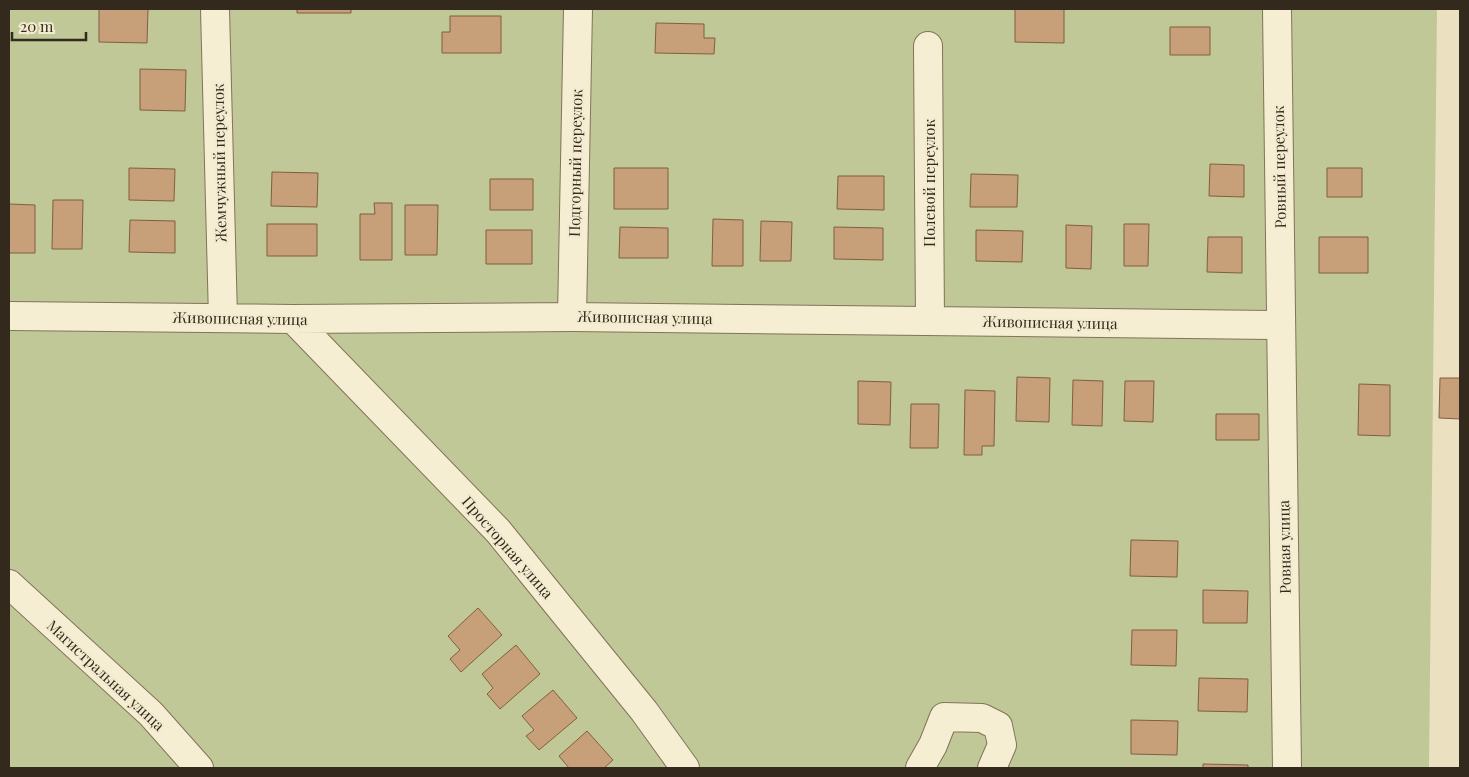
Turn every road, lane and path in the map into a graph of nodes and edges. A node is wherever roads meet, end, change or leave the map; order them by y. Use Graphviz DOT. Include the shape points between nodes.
graph roads {
  1 [pos="215,9"];
  2 [pos="578,9"];
  3 [pos="1277,9"];
  4 [pos="928,46"];
  5 [pos="9,316"];
  6 [pos="572,317"];
  7 [pos="223,318"];
  8 [pos="292,319"];
  9 [pos="930,320"];
  10 [pos="1281,325"];
  11 [pos="9,584"];
  12 [pos="199,768"];
  13 [pos="685,768"];
  14 [pos="920,768"];
  15 [pos="992,768"];
  16 [pos="1287,768"];
  1 -- 7 [label="street, Жемчужный переулок"];
  2 -- 6 [label="street, Подгорный переулок"];
  3 -- 10 [label="street, Ровный переулок"];
  4 -- 9 [label="street, Полевой переулок"];
  5 -- 7 [label="street, Живописная улица"];
  6 -- 8 [label="street, Живописная улица"];
  6 -- 9 [label="street, Живописная улица"];
  7 -- 8 [label="street, Живописная улица"];
  8 -- 13 [label="street, Просторная улица" via="498,531 644,711"];
  9 -- 10 [label="street, Живописная улица"];
  10 -- 16 [label="street, Ровная улица"];
  11 -- 12 [label="street, Магистральная улица" via="150,714"];
  14 -- 15 [label="street" via="934,745 944,717 982,718 998,726 1002,745"];
}
